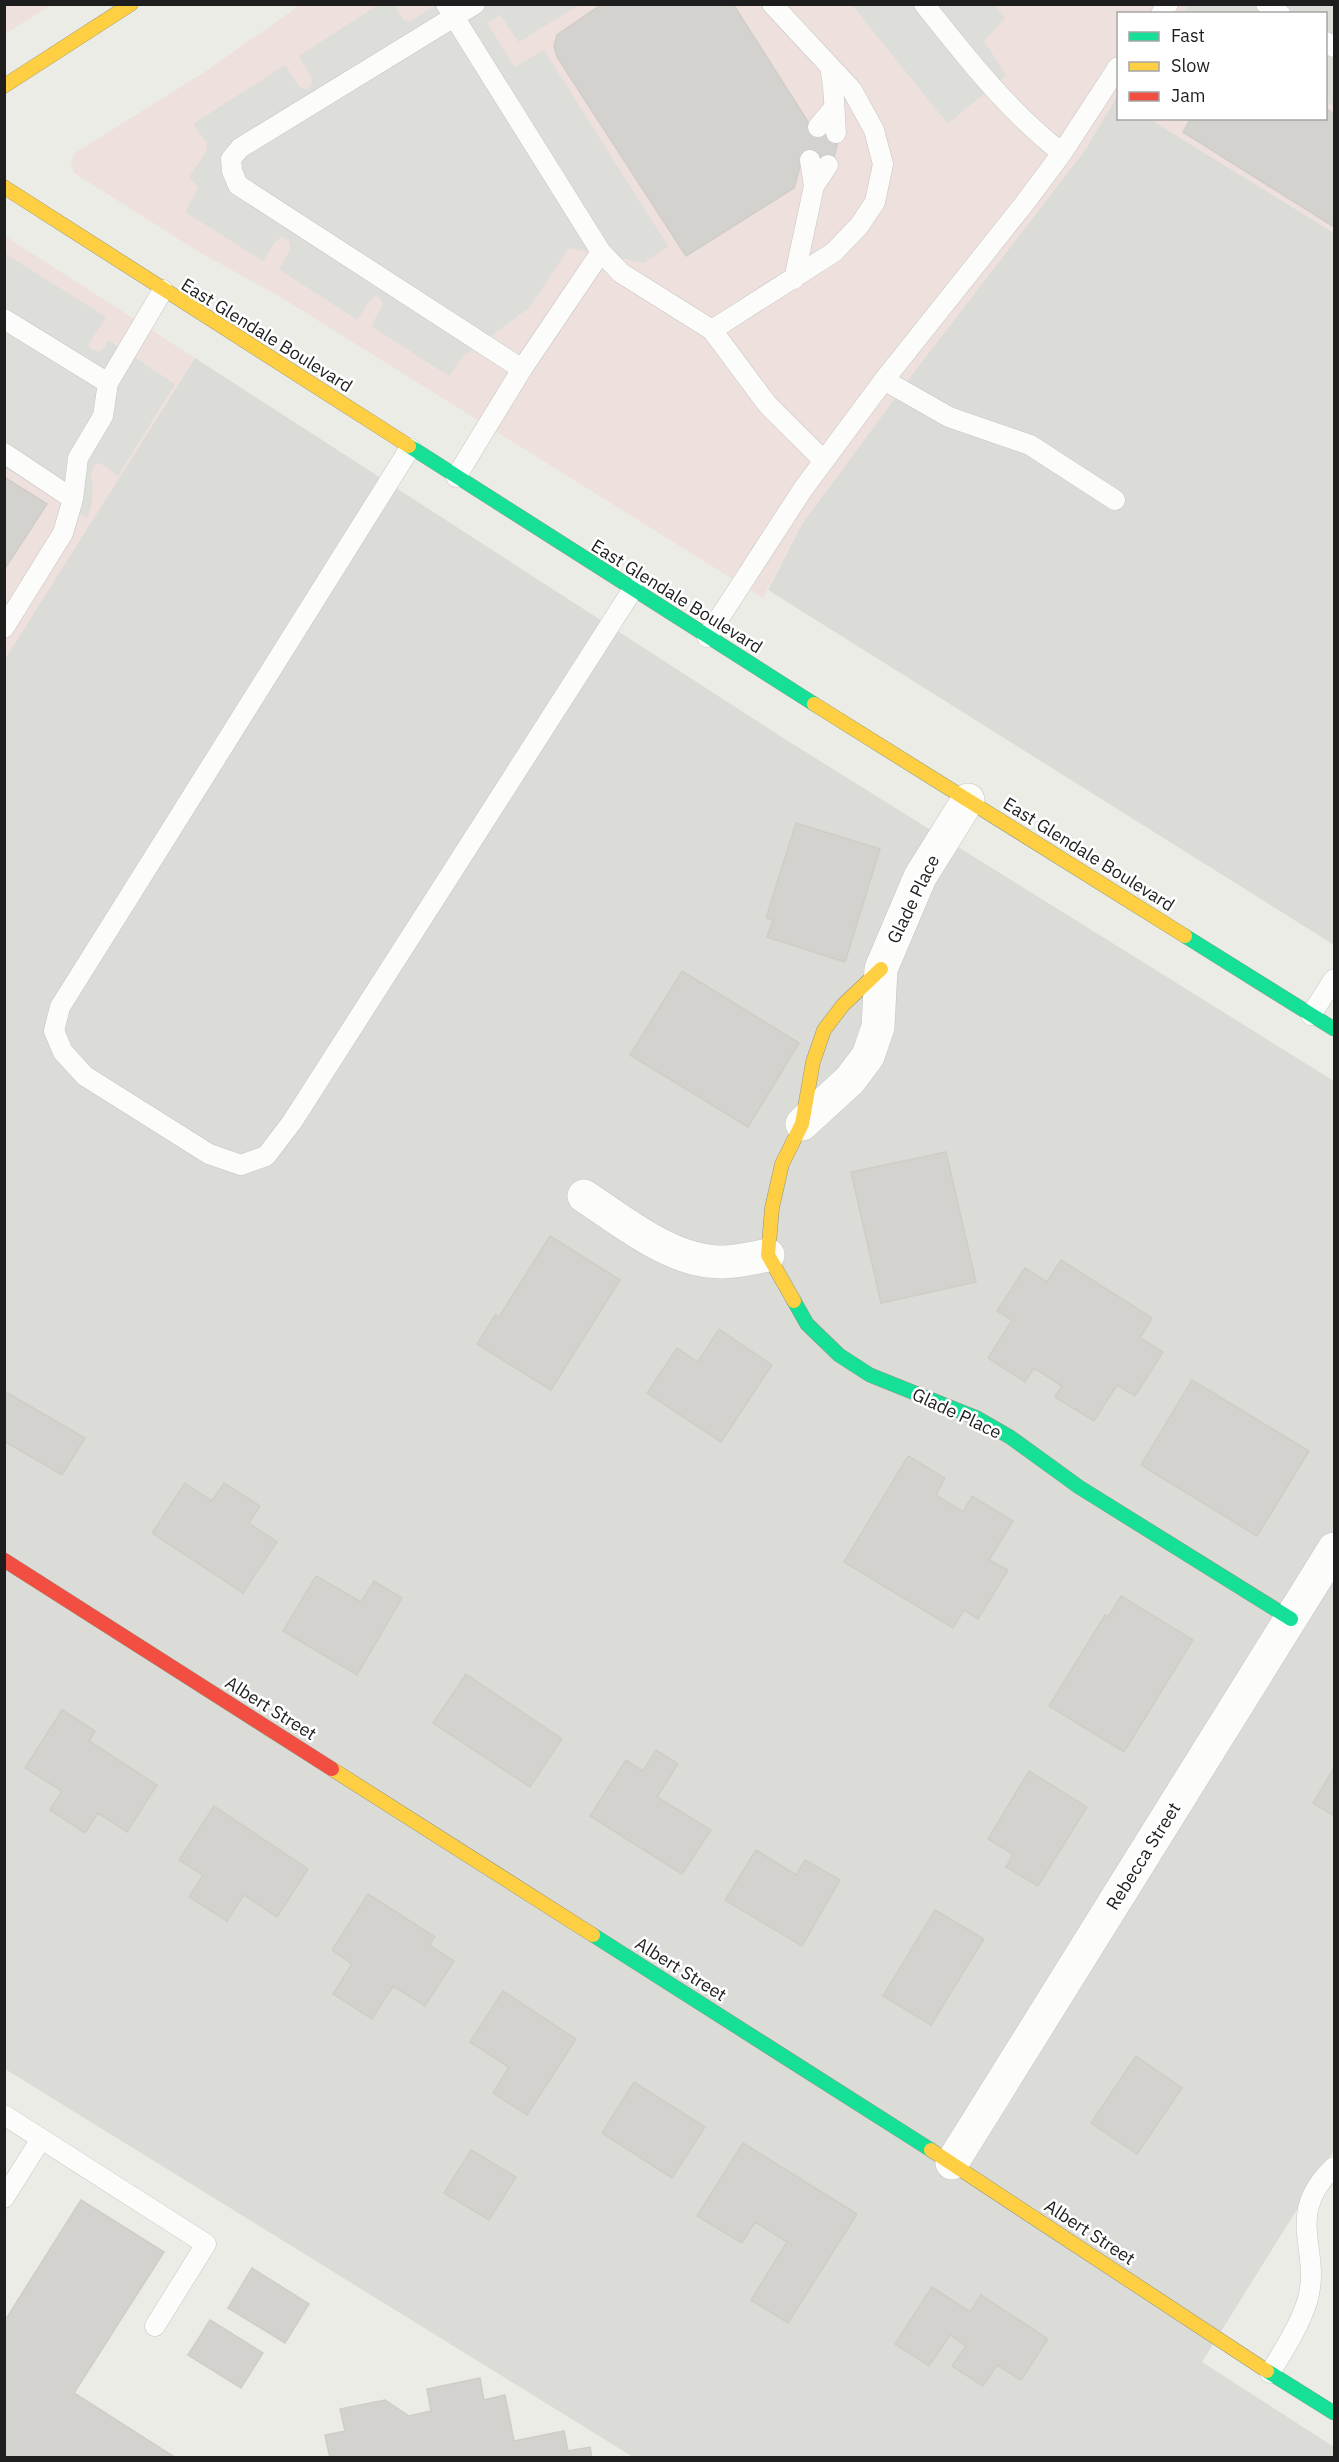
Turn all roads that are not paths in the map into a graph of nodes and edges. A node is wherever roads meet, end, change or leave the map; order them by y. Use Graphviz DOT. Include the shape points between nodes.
graph roads {
  1 [pos="131,4"];
  2 [pos="475,4"];
  3 [pos="772,4"];
  4 [pos="924,4"];
  5 [pos="450,11"];
  6 [pos="830,67"];
  7 [pos="1117,70"];
  8 [pos="4,86"];
  9 [pos="827,130"];
  10 [pos="1062,153"];
  11 [pos="819,162"];
  12 [pos="4,187"];
  13 [pos="601,252"];
  14 [pos="794,279"];
  15 [pos="163,290"];
  16 [pos="4,319"];
  17 [pos="712,330"];
  18 [pos="522,369"];
  19 [pos="884,380"];
  20 [pos="108,383"];
  21 [pos="410,448"];
  22 [pos="4,453"];
  23 [pos="824,461"];
  24 [pos="456,477"];
  25 [pos="74,499"];
  26 [pos="1115,500"];
  27 [pos="633,589"];
  28 [pos="4,628"];
  29 [pos="706,637"];
  30 [pos="968,800"];
  31 [pos="881,969"];
  32 [pos="1335,979"];
  33 [pos="1311,1015"];
  34 [pos="1335,1029"];
  35 [pos="802,1124"];
  36 [pos="584,1196"];
  37 [pos="768,1255"];
  38 [pos="1335,1549"];
  39 [pos="4,1560"];
  40 [pos="1291,1619"];
  41 [pos="4,2115"];
  42 [pos="41,2139"];
  43 [pos="952,2163"];
  44 [pos="1335,2167"];
  45 [pos="4,2198"];
  46 [pos="155,2326"];
  47 [pos="1270,2373"];
  48 [pos="1335,2413"];
  1 -- 8 [label="street"];
  2 -- 5 [label="lane"];
  3 -- 6 [label="lane"];
  4 -- 10 [label="lane" via="1003,101"];
  5 -- 13 [label="lane"];
  5 -- 18 [label="lane" via="240,148 231,159 232,171 238,185"];
  6 -- 9 [label="lane" via="835,90"];
  6 -- 14 [label="lane" via="852,90 874,130 883,164 875,202 859,226 834,252"];
  7 -- 10 [label="lane"];
  10 -- 19 [label="lane"];
  11 -- 14 [label="lane"];
  12 -- 15 [label="street, East Glendale Boulevard"];
  13 -- 17 [label="lane" via="621,273"];
  13 -- 18 [label="lane"];
  14 -- 17 [label="lane"];
  15 -- 20 [label="lane"];
  15 -- 21 [label="street, East Glendale Boulevard"];
  16 -- 20 [label="lane"];
  17 -- 23 [label="lane" via="767,404"];
  18 -- 24 [label="lane"];
  19 -- 23 [label="lane"];
  19 -- 26 [label="lane" via="949,417 1030,445"];
  20 -- 25 [label="lane" via="103,416 78,458"];
  21 -- 24 [label="street, East Glendale Boulevard"];
  21 -- 27 [label="lane" via="60,1007 54,1031 63,1052 85,1076 209,1154 241,1165 266,1156 292,1122"];
  22 -- 25 [label="lane"];
  23 -- 29 [label="lane"];
  24 -- 27 [label="street, East Glendale Boulevard"];
  25 -- 28 [label="lane" via="63,533"];
  27 -- 29 [label="street, East Glendale Boulevard"];
  29 -- 30 [label="street, East Glendale Boulevard"];
  30 -- 31 [label="street, Glade Place" via="920,877"];
  30 -- 33 [label="street, East Glendale Boulevard"];
  31 -- 35 [label="street, Glade Place" via="843,1005 824,1030 813,1062"];
  31 -- 35 [label="street, Glade Place" via="878,1028 868,1056 850,1080"];
  32 -- 33 [label="lane"];
  33 -- 34 [label="street, East Glendale Boulevard"];
  35 -- 37 [label="street, Glade Place" via="782,1164 772,1208"];
  36 -- 37 [label="street" via="648,1238 696,1258 739,1261"];
  37 -- 40 [label="street, Glade Place" via="807,1324 839,1355 870,1375 977,1418 1010,1437 1078,1487"];
  38 -- 40 [label="street, Rebecca Street"];
  39 -- 43 [label="street, Albert Street"];
  40 -- 43 [label="street, Rebecca Street"];
  41 -- 42 [label="lane"];
  42 -- 45 [label="lane"];
  42 -- 46 [label="lane" via="206,2244"];
  43 -- 47 [label="street, Albert Street"];
  44 -- 47 [label="lane" via="1321,2180 1308,2209 1306,2234 1312,2268 1307,2302"];
  47 -- 48 [label="street, Albert Street"];
}
